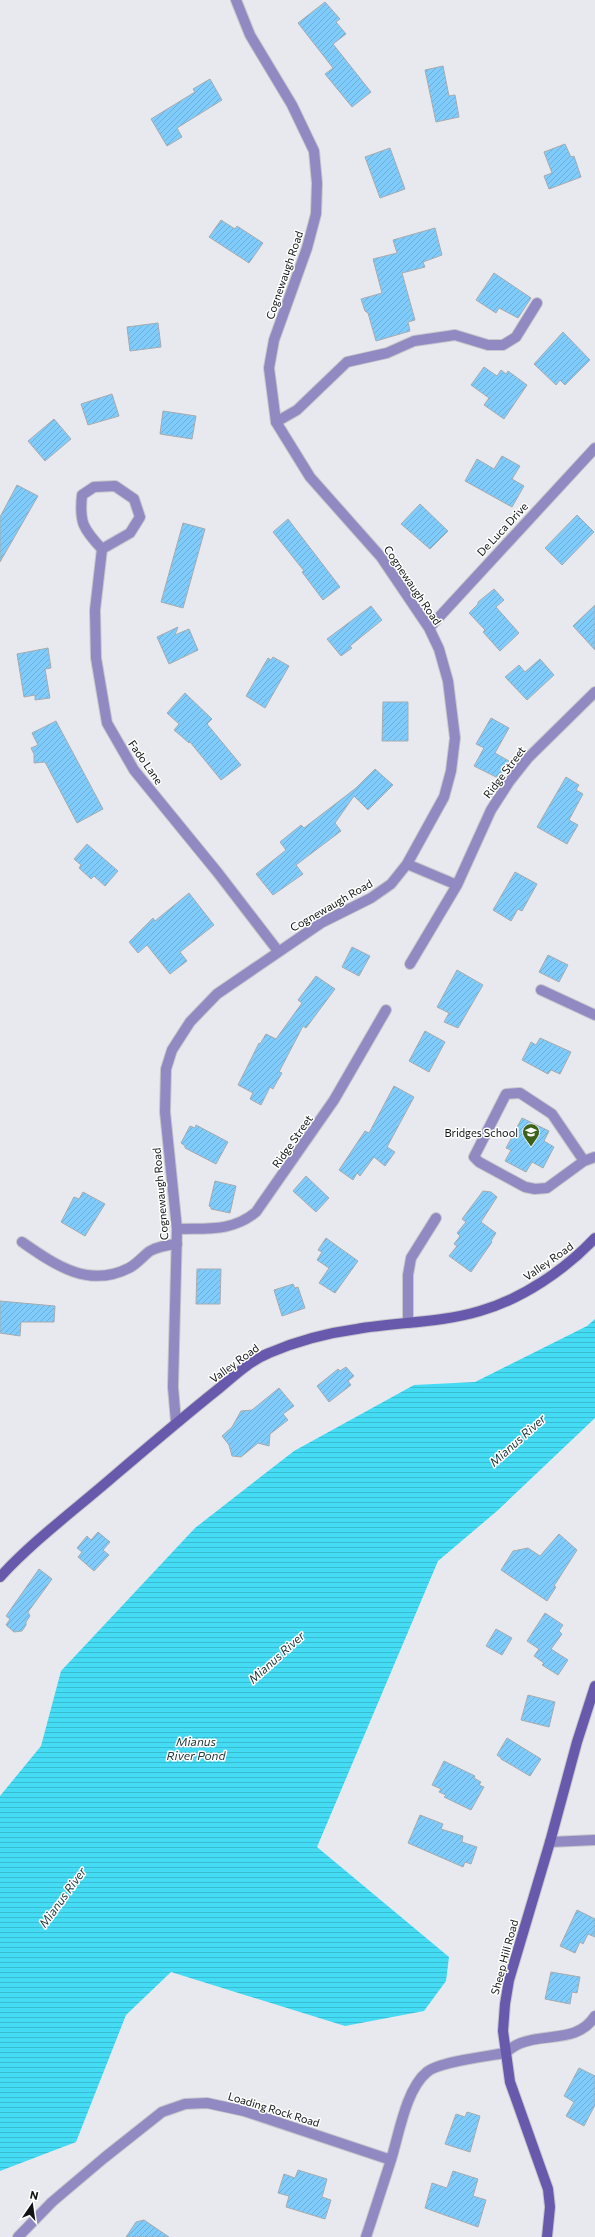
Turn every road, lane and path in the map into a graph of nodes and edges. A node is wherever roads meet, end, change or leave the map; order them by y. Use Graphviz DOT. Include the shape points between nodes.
graph roads {
  1 [pos="236,0"];
  2 [pos="537,303"];
  3 [pos="276,422"];
  4 [pos="595,448"];
  5 [pos="102,548"];
  6 [pos="429,628"];
  7 [pos="595,692"];
  8 [pos="407,864"];
  9 [pos="457,885"];
  10 [pos="278,951"];
  11 [pos="410,964"];
  12 [pos="541,990"];
  13 [pos="386,1010"];
  14 [pos="595,1015"];
  15 [pos="595,1157"];
  16 [pos="584,1161"];
  17 [pos="436,1218"];
  18 [pos="177,1229"];
  19 [pos="595,1238"];
  20 [pos="22,1242"];
  21 [pos="177,1244"];
  22 [pos="408,1323"];
  23 [pos="176,1422"];
  24 [pos="0,1577"];
  25 [pos="595,1686"];
  26 [pos="595,1840"];
  27 [pos="550,1842"];
  28 [pos="595,2016"];
  29 [pos="505,2053"];
  30 [pos="391,2160"];
  31 [pos="18,2237"];
  32 [pos="366,2237"];
  33 [pos="547,2237"];
  1 -- 3 [label="street, Cognewaugh Road" via="250,35 292,105 314,151 316,214 307,248 274,340 269,368"];
  2 -- 3 [label="street" via="516,337 503,346 488,345 455,335 414,341 387,353 347,362 297,410"];
  3 -- 6 [label="street, Cognewaugh Road" via="310,477 381,557"];
  4 -- 6 [label="street, De Luca Drive"];
  5 -- 5 [label="street" via="86,532 80,516 82,495 94,487 115,486 134,498 140,517 130,534"];
  5 -- 10 [label="street, Fado Lane" via="95,610 96,658 107,723 134,770"];
  6 -- 8 [label="street, Cognewaugh Road" via="439,649 448,681 455,738 451,772 444,797"];
  7 -- 9 [label="street, Ridge Street" via="528,758 509,782 491,810"];
  8 -- 9 [label="street"];
  8 -- 10 [label="street, Cognewaugh Road" via="391,884 371,898 321,923"];
  9 -- 11 [label="street, Ridge Street"];
  10 -- 18 [label="street, Cognewaugh Road" via="216,994 190,1022 172,1050 166,1070 165,1112"];
  12 -- 14 [label="street"];
  13 -- 18 [label="street, Ridge Street" via="334,1100 256,1212 244,1222 228,1227"];
  15 -- 16 [label="street"];
  16 -- 16 [label="street" via="547,1188 535,1189 525,1188 474,1157 506,1094 520,1092 552,1114"];
  17 -- 22 [label="street" via="411,1258 408,1275"];
  18 -- 21 [label="street, Cognewaugh Road"];
  19 -- 22 [label="main road, Valley Road" via="560,1269 525,1292 480,1311"];
  20 -- 21 [label="street" via="58,1266 98,1277 128,1269 161,1246"];
  21 -- 23 [label="street, Cognewaugh Road" via="173,1387"];
  22 -- 23 [label="main road, Valley Road" via="357,1329 300,1340 266,1354 249,1364"];
  23 -- 24 [label="main road, Valley Road"];
  25 -- 27 [label="main road, Sheep Hill Road"];
  26 -- 27 [label="street"];
  27 -- 29 [label="main road, Sheep Hill Road" via="509,1980 503,2031"];
  28 -- 29 [label="street" via="591,2022 570,2035 522,2042"];
  29 -- 30 [label="street" via="439,2066 428,2071 417,2082 410,2095"];
  29 -- 33 [label="main road, Sheep Hill Road" via="510,2082 548,2189 550,2207"];
  30 -- 31 [label="street, Loading Rock Road" via="244,2112 207,2103 185,2104 162,2112 52,2202"];
  30 -- 32 [label="street"];
}
